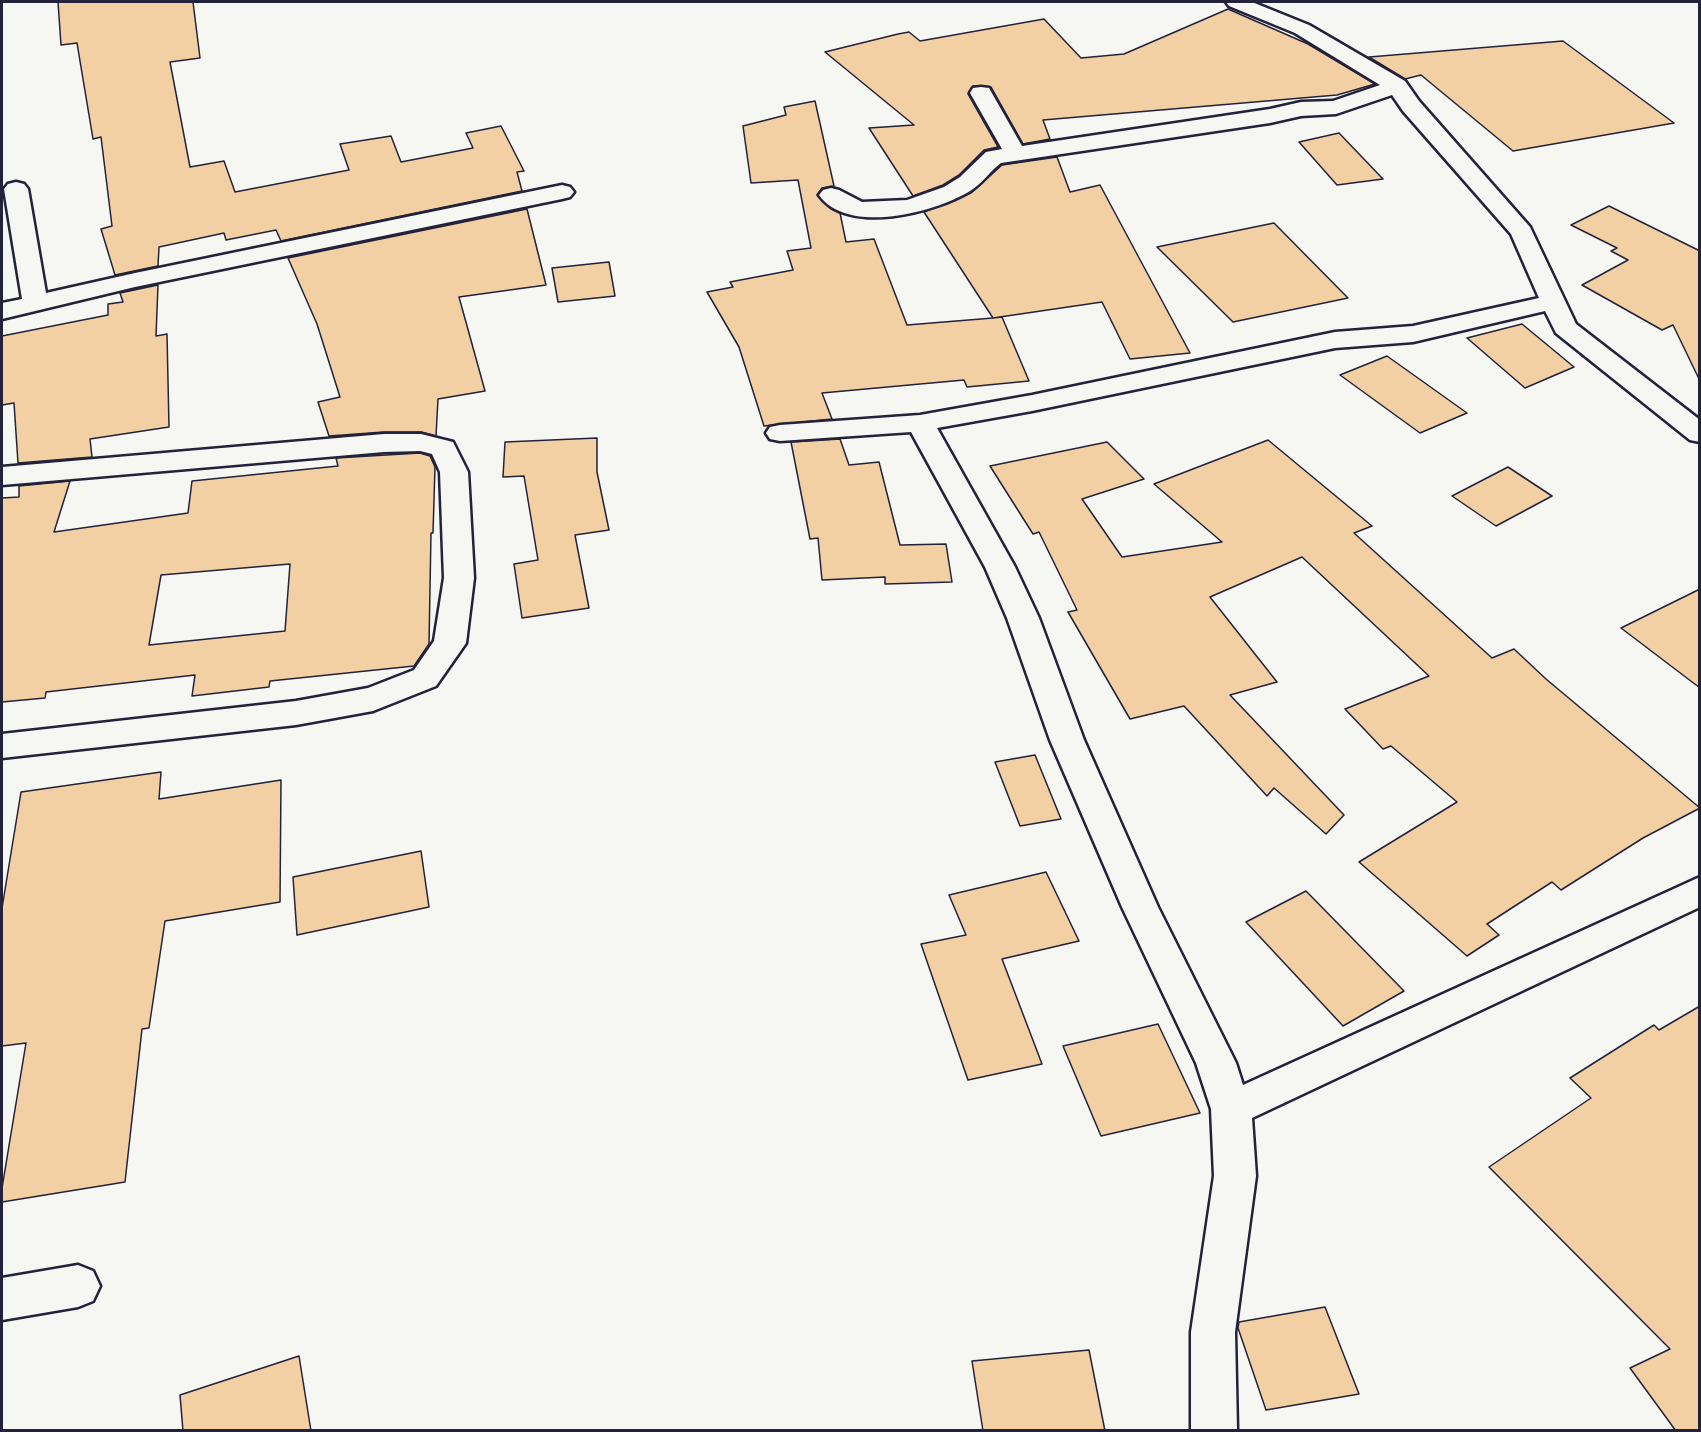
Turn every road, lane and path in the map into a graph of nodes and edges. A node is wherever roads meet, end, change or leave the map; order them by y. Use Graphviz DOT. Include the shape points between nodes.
graph roads {
  1 [pos="1236,2"];
  2 [pos="1397,86"];
  3 [pos="981,93"];
  4 [pos="1015,153"];
  5 [pos="16,189"];
  6 [pos="562,192"];
  7 [pos="831,195"];
  8 [pos="35,302"];
  9 [pos="1553,302"];
  10 [pos="2,310"];
  11 [pos="920,423"];
  12 [pos="780,433"];
  13 [pos="1700,434"];
  14 [pos="2,476"];
  15 [pos="2,746"];
  16 [pos="1700,891"];
  17 [pos="1231,1110"];
  18 [pos="78,1286"];
  19 [pos="2,1299"];
  20 [pos="1214,1431"];
  1 -- 2 [label="street" via="1302,29"];
  2 -- 4 [label="street" via="1336,107"];
  2 -- 9 [label="street" via="1522,232"];
  3 -- 4 [label="street"];
  4 -- 7 [label="street" via="994,157 964,185 918,206 864,210"];
  5 -- 8 [label="street"];
  6 -- 8 [label="street"];
  8 -- 10 [label="street"];
  9 -- 11 [label="street" via="1413,334 1335,340"];
  9 -- 13 [label="street" via="1564,328"];
  11 -- 12 [label="street"];
  11 -- 17 [label="street" via="1005,577 1067,740 1140,907 1216,1063"];
  14 -- 15 [label="street" via="421,442 443,448 454,472 459,578 450,643 425,678 373,699 296,713"];
  16 -- 17 [label="street"];
  17 -- 20 [label="street" via="1235,1176 1213,1332"];
  18 -- 19 [label="street"];
}
